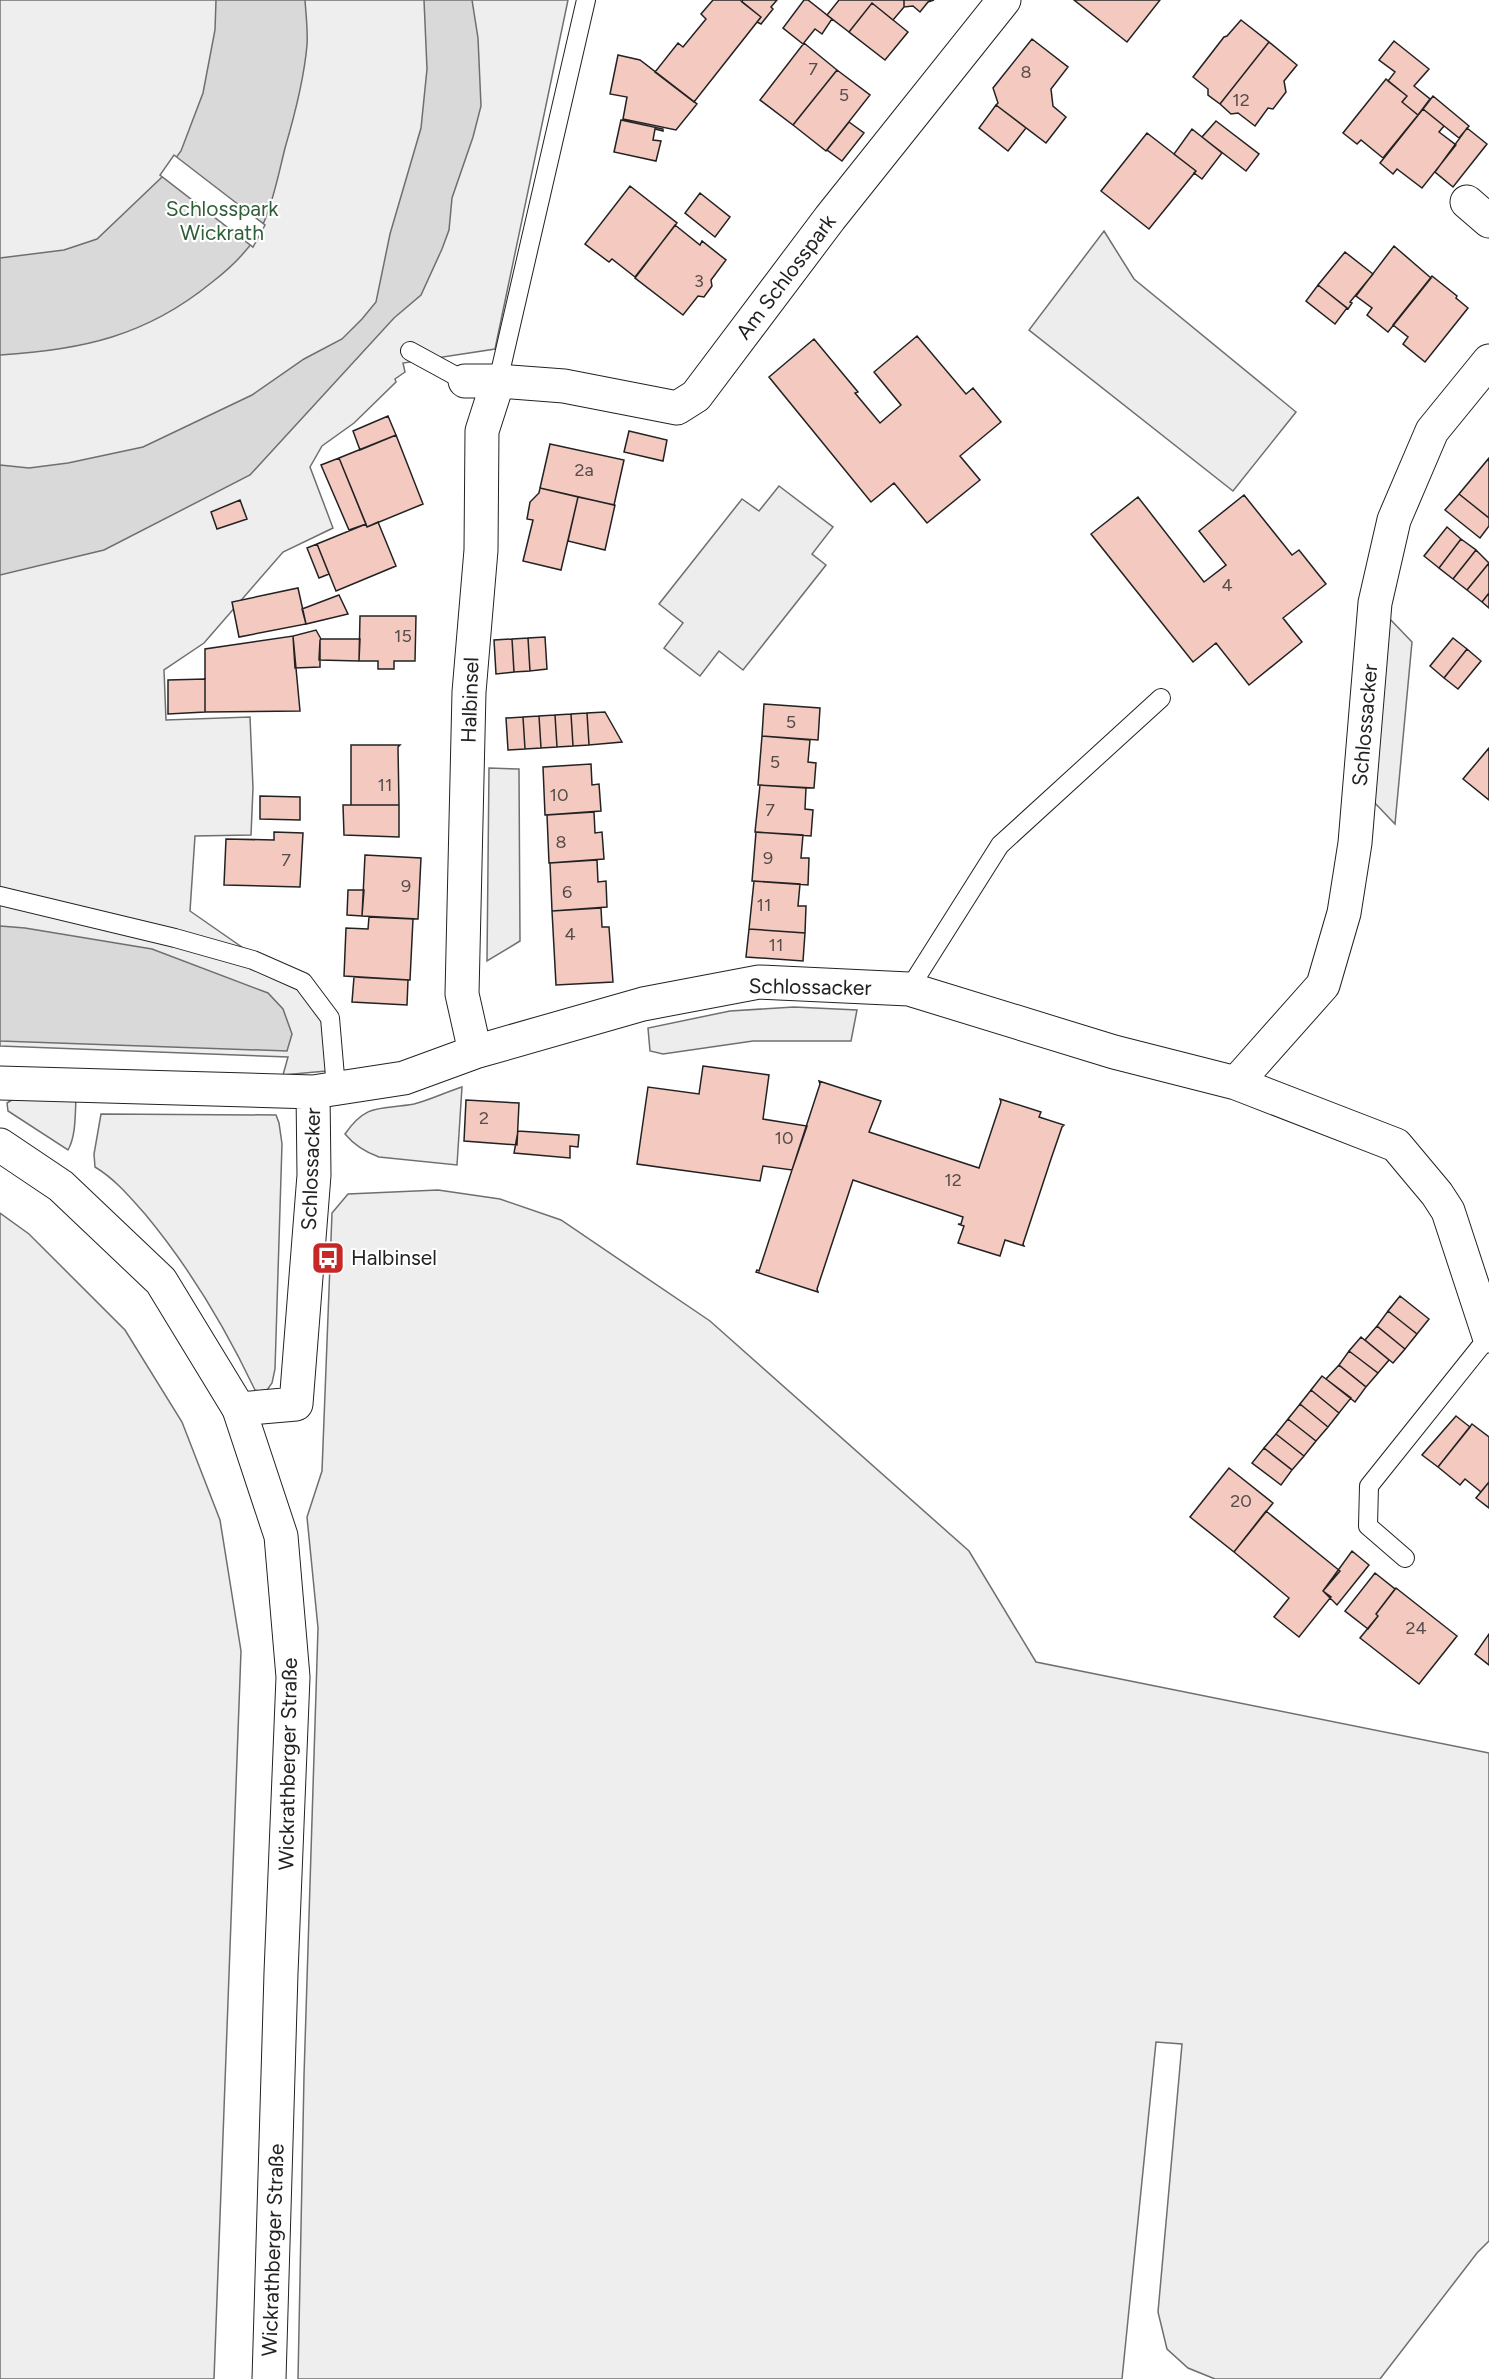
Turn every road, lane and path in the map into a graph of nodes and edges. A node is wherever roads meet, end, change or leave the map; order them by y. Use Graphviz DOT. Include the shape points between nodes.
graph roads {
  1 [pos="586,0"];
  2 [pos="1004,0"];
  3 [pos="410,351"];
  4 [pos="1489,361"];
  5 [pos="465,381"];
  6 [pos="498,381"];
  7 [pos="1161,698"];
  8 [pos="0,896"];
  9 [pos="909,989"];
  10 [pos="476,1052"];
  11 [pos="0,1083"];
  12 [pos="1236,1083"];
  13 [pos="325,1090"];
  14 [pos="0,1145"];
  15 [pos="1489,1336"];
  16 [pos="239,1409"];
  17 [pos="1405,1558"];
  18 [pos="269,2379"];
  1 -- 6 [label="lane"];
  2 -- 6 [label="street, Am Schlosspark" via="696,396 677,408 564,386"];
  3 -- 5 [label="lane"];
  4 -- 12 [label="street, Schlossacker" via="1432,431 1394,520 1375,603 1355,843 1344,913 1323,985"];
  5 -- 6 [label="street"];
  6 -- 10 [label="street, Halbinsel" via="482,431 481,549 469,692 462,994"];
  7 -- 9 [label="lane" via="1000,845"];
  8 -- 13 [label="lane" via="253,960 303,982 330,1018"];
  9 -- 10 [label="street, Schlossacker" via="759,982 643,1004"];
  9 -- 12 [label="street, Schlossacker" via="1114,1052"];
  10 -- 13 [label="street, Schlossacker" via="404,1078"];
  11 -- 13 [label="street, Schlossacker"];
  12 -- 15 [label="street, Schlossacker" via="1396,1145 1448,1211"];
  13 -- 16 [label="street, Schlossacker" via="314,1175 296,1404"];
  14 -- 16 [label="street, Wickrathberger Straße" via="60,1186 160,1281"];
  15 -- 17 [label="lane" via="1369,1486 1368,1526"];
  16 -- 18 [label="street, Wickrathberger Straße" via="281,1536 293,1677"];
}
